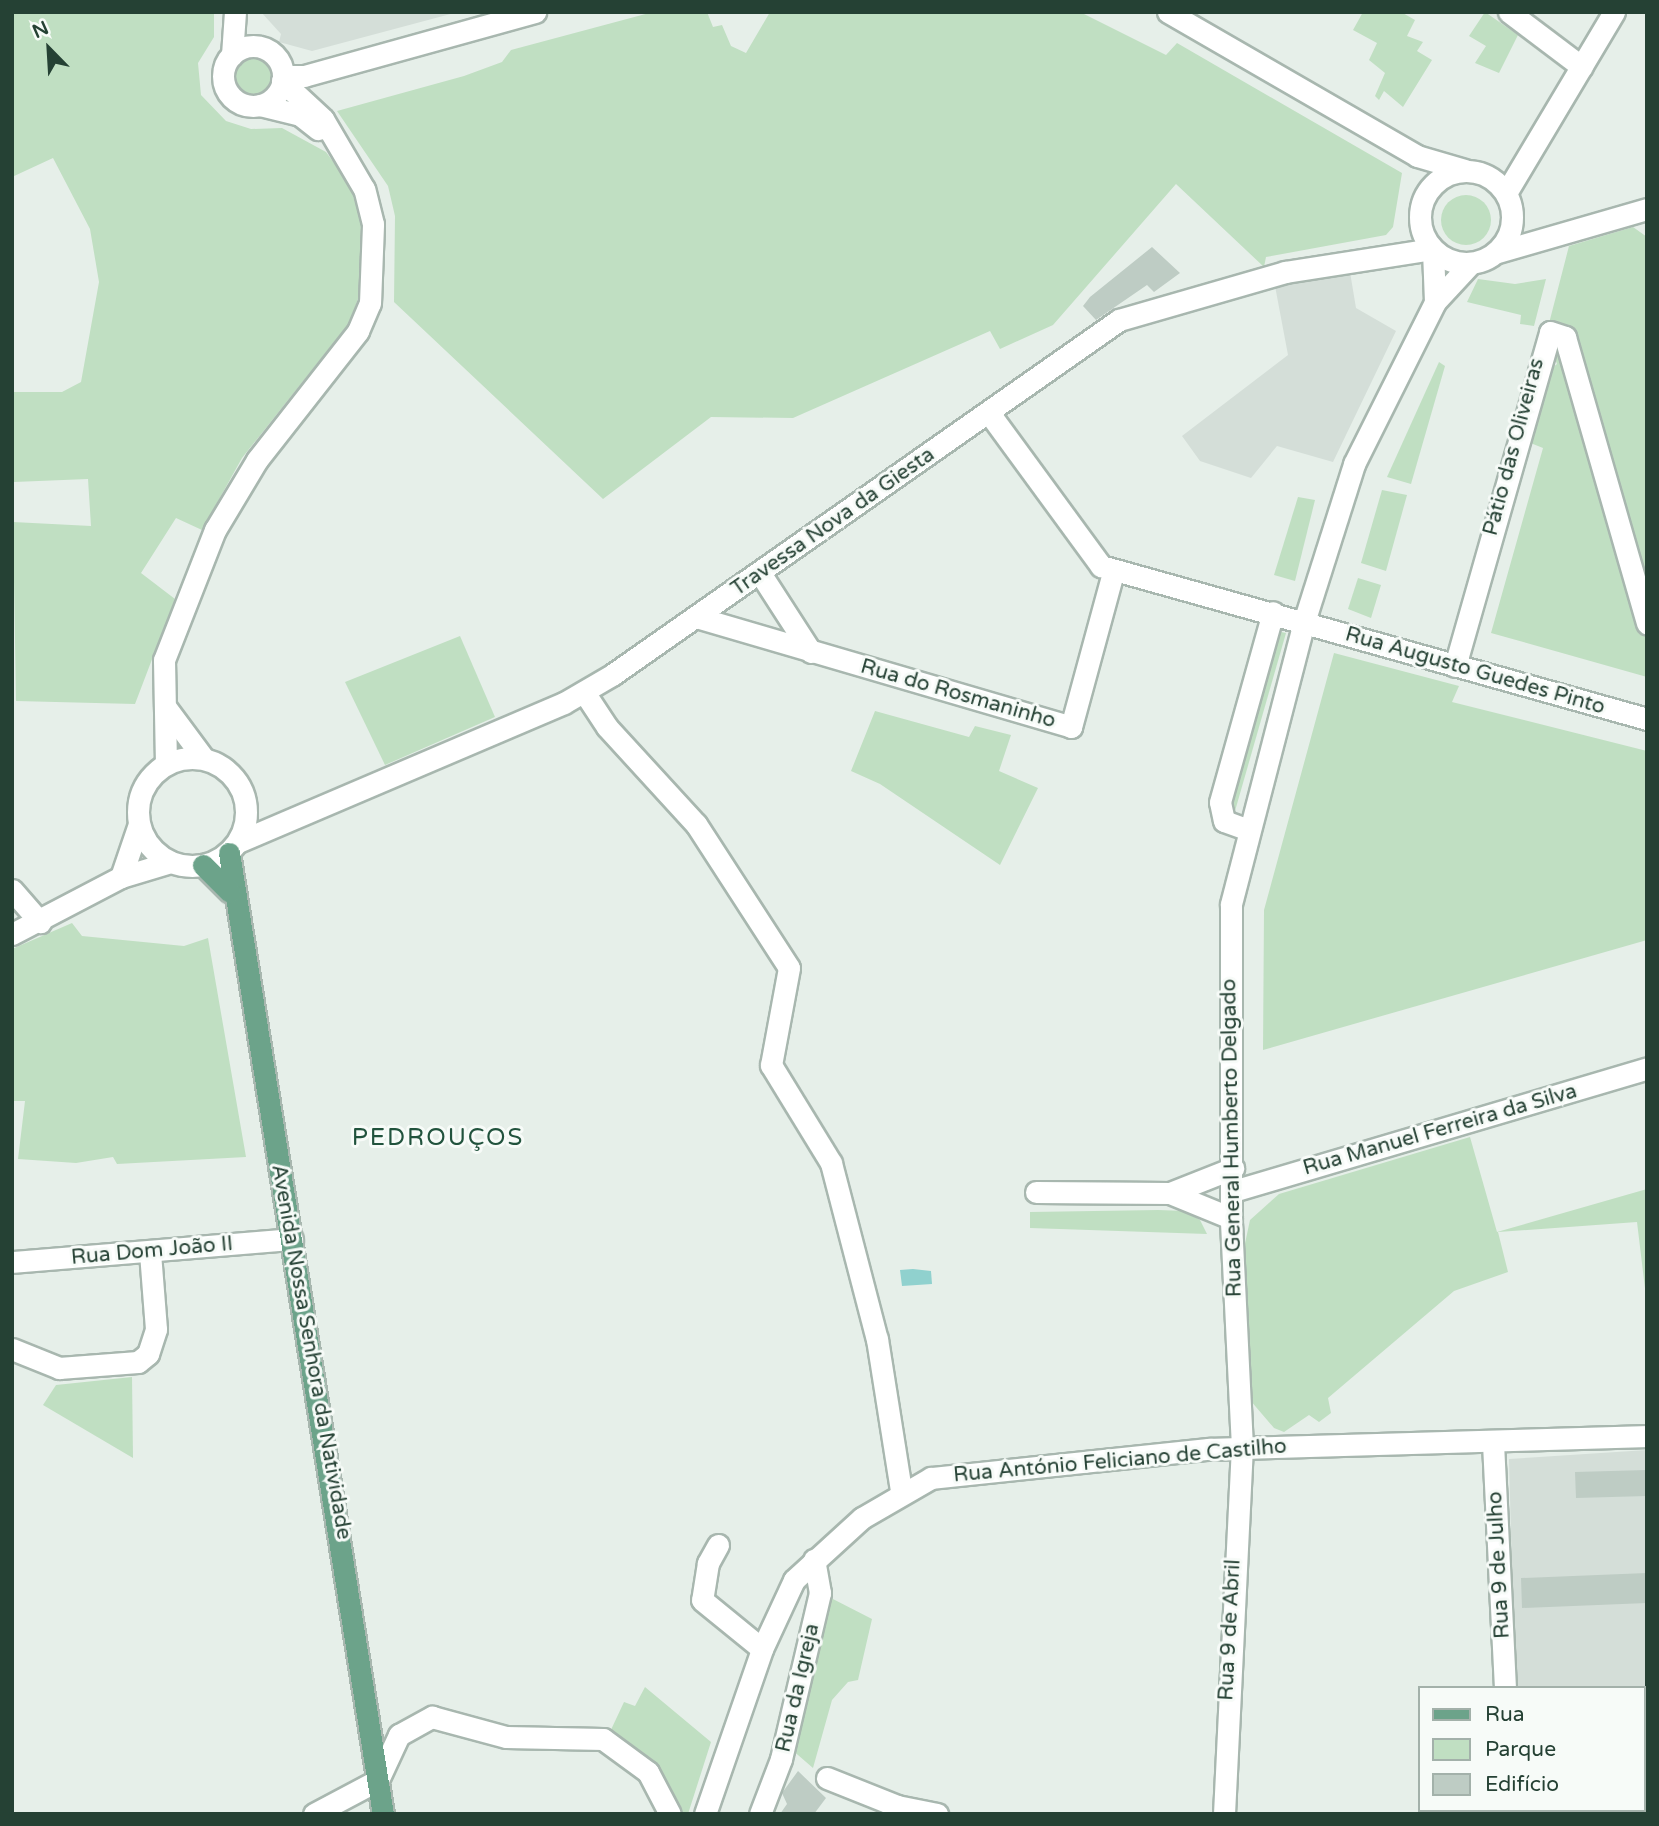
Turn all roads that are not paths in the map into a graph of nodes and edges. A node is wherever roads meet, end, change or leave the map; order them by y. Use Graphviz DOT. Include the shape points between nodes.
graph roads {
  1 [pos="237,12"];
  2 [pos="536,12"];
  3 [pos="1168,12"];
  4 [pos="1510,12"];
  5 [pos="1614,12"];
  6 [pos="256,47"];
  7 [pos="232,55"];
  8 [pos="1582,67"];
  9 [pos="282,79"];
  10 [pos="260,105"];
  11 [pos="330,134"];
  12 [pos="1417,156"];
  13 [pos="1465,170"];
  14 [pos="1501,187"];
  15 [pos="1424,197"];
  16 [pos="1647,209"];
  17 [pos="1512,214"];
  18 [pos="1559,232"];
  19 [pos="1429,243"];
  20 [pos="1498,251"];
  21 [pos="1471,263"];
  22 [pos="1435,302"];
  23 [pos="989,413"];
  24 [pos="1113,572"];
  25 [pos="760,573"];
  26 [pos="1273,612"];
  27 [pos="696,617"];
  28 [pos="1304,622"];
  29 [pos="1647,623"];
  30 [pos="811,652"];
  31 [pos="1455,666"];
  32 [pos="584,692"];
  33 [pos="167,709"];
  34 [pos="1647,719"];
  35 [pos="204,759"];
  36 [pos="166,764"];
  37 [pos="246,801"];
  38 [pos="139,824"];
  39 [pos="284,827"];
  40 [pos="1246,830"];
  41 [pos="233,847"];
  42 [pos="171,862"];
  43 [pos="204,865"];
  44 [pos="121,877"];
  45 [pos="12,890"];
  46 [pos="230,892"];
  47 [pos="40,922"];
  48 [pos="12,934"];
  49 [pos="1647,1068"];
  50 [pos="1233,1168"];
  51 [pos="1233,1191"];
  52 [pos="1036,1192"];
  53 [pos="1170,1192"];
  54 [pos="1231,1218"];
  55 [pos="292,1239"];
  56 [pos="150,1252"];
  57 [pos="12,1262"];
  58 [pos="12,1349"];
  59 [pos="1647,1436"];
  60 [pos="1493,1443"];
  61 [pos="1242,1447"];
  62 [pos="901,1491"];
  63 [pos="718,1545"];
  64 [pos="814,1560"];
  65 [pos="762,1649"];
  66 [pos="1505,1686"];
  67 [pos="827,1778"];
  68 [pos="378,1780"];
  69 [pos="894,1810"];
  70 [pos="314,1814"];
  71 [pos="383,1814"];
  72 [pos="670,1814"];
  73 [pos="705,1814"];
  74 [pos="760,1814"];
  75 [pos="937,1814"];
  76 [pos="1224,1814"];
  1 -- 6 [label="street"];
  1 -- 7 [label="street"];
  2 -- 9 [label="street"];
  3 -- 12 [label="street"];
  4 -- 8 [label="street"];
  5 -- 8 [label="street"];
  6 -- 7 [label="street"];
  6 -- 9 [label="street" via="272,53"];
  7 -- 10 [label="street" via="223,76 228,92 242,104"];
  8 -- 14 [label="street"];
  9 -- 10 [label="street" via="275,97"];
  9 -- 11 [label="street" via="323,119"];
  10 -- 11 [label="street" via="300,115"];
  11 -- 33 [label="street" via="361,181 373,224 370,303 358,331 257,460 215,530 163,660"];
  12 -- 13 [label="street"];
  12 -- 15 [label="street"];
  13 -- 14 [label="street"];
  13 -- 15 [label="street" via="1439,179"];
  14 -- 17 [label="street"];
  15 -- 19 [label="street"];
  16 -- 18 [label="street"];
  17 -- 18 [label="street"];
  17 -- 20 [label="street"];
  18 -- 20 [label="street"];
  19 -- 21 [label="street" via="1453,262"];
  19 -- 22 [label="street, Rua General Humberto Delgado"];
  19 -- 23 [label="street, Travessa Nova da Giesta" via="1392,255 1285,272 1132,315"];
  20 -- 21 [label="street"];
  21 -- 22 [label="street, Rua General Humberto Delgado"];
  22 -- 28 [label="street, Rua General Humberto Delgado" via="1354,464"];
  23 -- 24 [label="street" via="1091,559"];
  23 -- 25 [label="street, Travessa Nova da Giesta"];
  24 -- 26 [label="street, Rua Augusto Guedes Pinto"];
  24 -- 30 [label="street, Rua do Rosmaninho" via="1070,727"];
  25 -- 27 [label="street, Travessa Nova da Giesta"];
  25 -- 30 [label="street"];
  26 -- 28 [label="street, Rua Augusto Guedes Pinto"];
  26 -- 40 [label="street" via="1220,802 1224,821"];
  27 -- 30 [label="street, Rua do Rosmaninho"];
  27 -- 32 [label="street, Travessa Nova da Giesta"];
  28 -- 31 [label="street, Rua Augusto Guedes Pinto"];
  28 -- 40 [label="street, Rua General Humberto Delgado"];
  29 -- 31 [label="street, Pátio das Oliveiras" via="1565,337 1550,332"];
  31 -- 34 [label="street, Rua Augusto Guedes Pinto"];
  32 -- 39 [label="street, Travessa Nova da Giesta"];
  32 -- 62 [label="street" via="607,727 695,824 789,968 771,1065 831,1163 877,1339"];
  33 -- 35 [label="street"];
  33 -- 36 [label="street"];
  35 -- 36 [label="street"];
  35 -- 37 [label="street" via="231,773"];
  36 -- 38 [label="street" via="142,790"];
  37 -- 39 [label="street"];
  37 -- 41 [label="street"];
  38 -- 42 [label="street" via="145,840"];
  38 -- 44 [label="street"];
  39 -- 41 [label="street, Travessa Nova da Giesta"];
  40 -- 50 [label="street, Rua General Humberto Delgado" via="1227,936"];
  41 -- 43 [label="street"];
  41 -- 46 [label="main road, Avenida Nossa Senhora da Natividade"];
  42 -- 43 [label="street"];
  42 -- 44 [label="street"];
  43 -- 46 [label="main road"];
  44 -- 47 [label="street"];
  45 -- 47 [label="street"];
  46 -- 55 [label="main road, Avenida Nossa Senhora da Natividade"];
  47 -- 48 [label="street"];
  49 -- 51 [label="street, Rua Manuel Ferreira da Silva"];
  50 -- 51 [label="street, Rua General Humberto Delgado"];
  50 -- 53 [label="street"];
  51 -- 54 [label="street, Rua General Humberto Delgado"];
  52 -- 53 [label="street"];
  53 -- 54 [label="street"];
  54 -- 61 [label="street, Rua General Humberto Delgado"];
  55 -- 56 [label="street, Rua Dom João II"];
  55 -- 68 [label="main road, Avenida Nossa Senhora da Natividade"];
  56 -- 57 [label="street, Rua Dom João II"];
  56 -- 58 [label="street" via="156,1329 148,1354 138,1362 59,1368"];
  59 -- 60 [label="street, Rua António Feliciano de Castilho"];
  60 -- 61 [label="street, Rua António Feliciano de Castilho"];
  60 -- 66 [label="street, Rua 9 de Julho"];
  61 -- 62 [label="street, Rua António Feliciano de Castilho" via="957,1473"];
  61 -- 76 [label="street, Rua 9 de Abril"];
  62 -- 64 [label="street, Rua António Feliciano de Castilho"];
  63 -- 65 [label="street" via="708,1563 702,1600"];
  64 -- 65 [label="street, Rua António Feliciano de Castilho" via="794,1580"];
  64 -- 74 [label="street, Rua da Igreja" via="820,1593 781,1759"];
  65 -- 73 [label="street, Rua António Feliciano de Castilho"];
  67 -- 69 [label="street"];
  68 -- 70 [label="street"];
  68 -- 71 [label="main road, Avenida Nossa Senhora da Natividade"];
  68 -- 72 [label="street" via="399,1735 432,1717 506,1737 558,1742 592,1735 648,1772"];
  69 -- 75 [label="street"];
}
